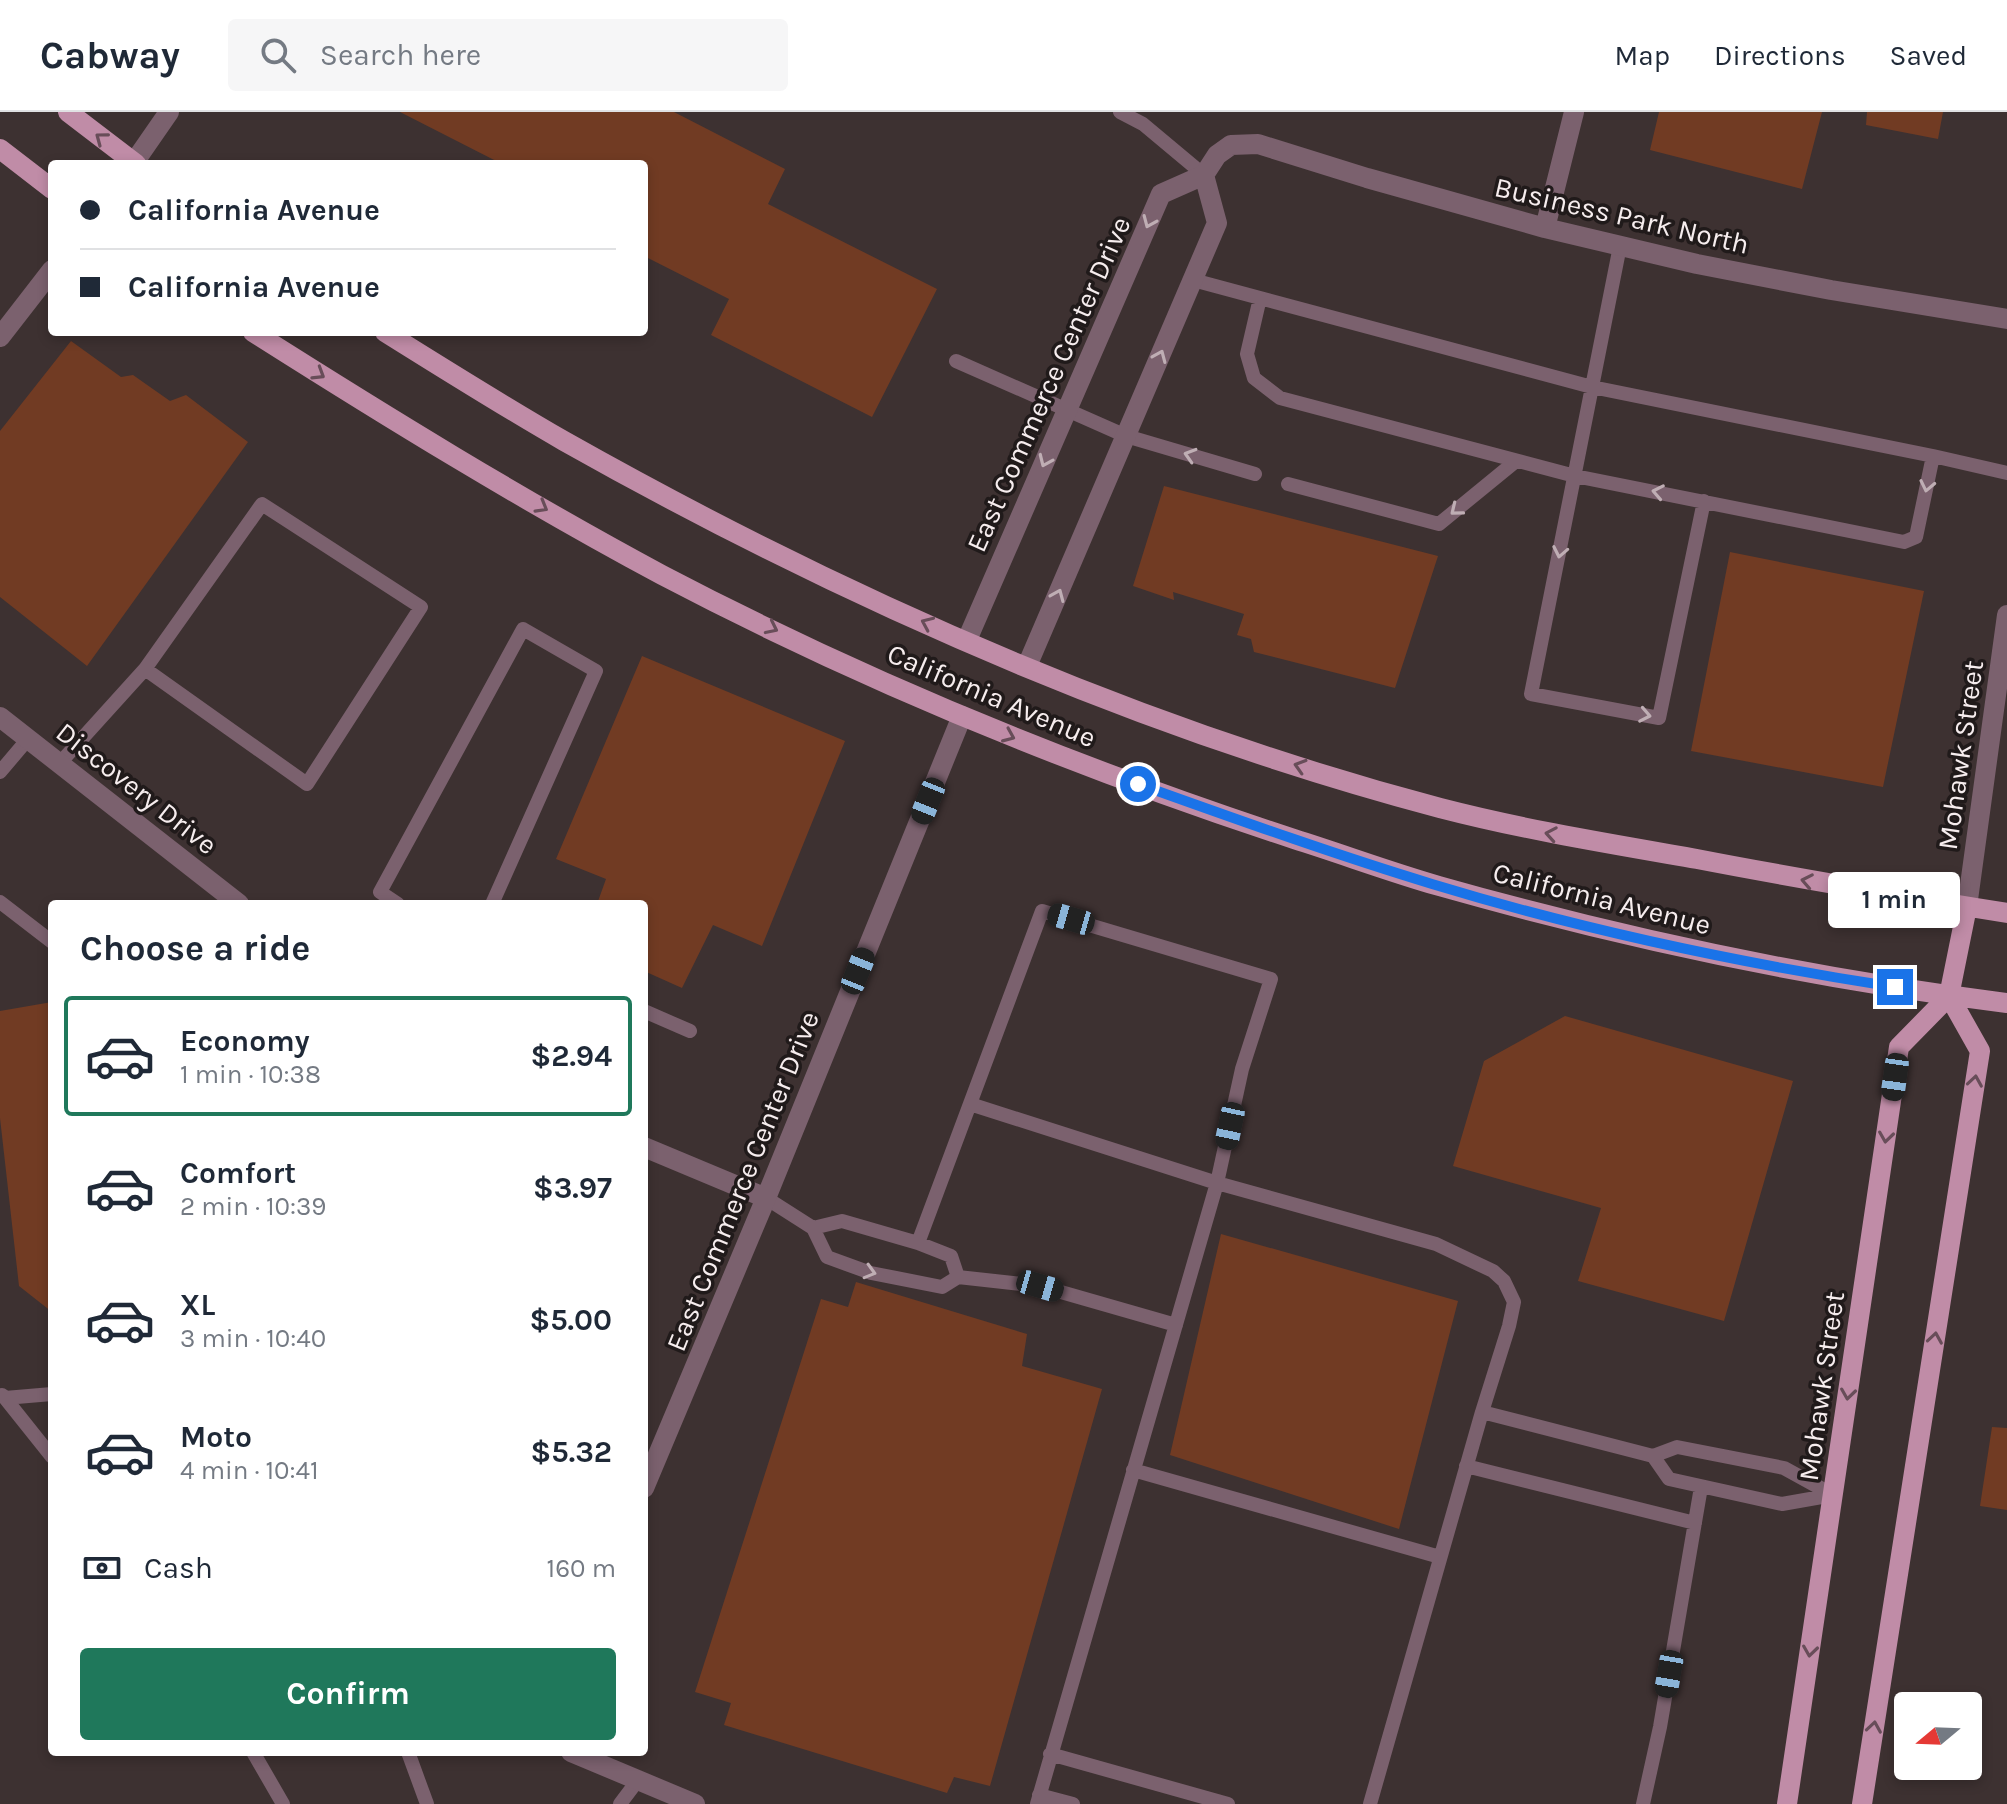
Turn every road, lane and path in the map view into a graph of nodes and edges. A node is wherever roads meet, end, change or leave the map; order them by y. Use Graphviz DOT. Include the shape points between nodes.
graph roads {
  1 [pos="68,112"];
  2 [pos="169,112"];
  3 [pos="1120,112"];
  4 [pos="1574,112"];
  5 [pos="1231,145"];
  6 [pos="0,149"];
  7 [pos="129,160"];
  8 [pos="137,160"];
  9 [pos="1204,175"];
  10 [pos="48,186"];
  11 [pos="1545,228"];
  12 [pos="1620,246"];
  13 [pos="48,275"];
  14 [pos="1193,280"];
  15 [pos="1260,298"];
  16 [pos="2007,319"];
  17 [pos="259,336"];
  18 [pos="392,336"];
  19 [pos="0,337"];
  20 [pos="956,361"];
  21 [pos="1592,387"];
  22 [pos="1067,410"];
  23 [pos="1126,436"];
  24 [pos="1933,456"];
  25 [pos="1516,461"];
  26 [pos="2007,473"];
  27 [pos="1255,474"];
  28 [pos="1575,476"];
  29 [pos="1288,484"];
  30 [pos="1704,501"];
  31 [pos="2007,615"];
  32 [pos="967,640"];
  33 [pos="1027,666"];
  34 [pos="145,669"];
  35 [pos="962,716"];
  36 [pos="0,717"];
  37 [pos="28,739"];
  38 [pos="60,763"];
  39 [pos="0,772"];
  40 [pos="234,900"];
  41 [pos="392,900"];
  42 [pos="494,900"];
  43 [pos="0,902"];
  44 [pos="1967,907"];
  45 [pos="2007,913"];
  46 [pos="48,939"];
  47 [pos="1949,996"];
  48 [pos="2007,1003"];
  49 [pos="648,1013"];
  50 [pos="690,1031"];
  51 [pos="970,1104"];
  52 [pos="648,1149"];
  53 [pos="1217,1183"];
  54 [pos="766,1198"];
  55 [pos="813,1228"];
  56 [pos="918,1243"];
  57 [pos="958,1277"];
  58 [pos="1176,1325"];
  59 [pos="48,1394"];
  60 [pos="2,1396"];
  61 [pos="1482,1412"];
  62 [pos="48,1452"];
  63 [pos="1653,1456"];
  64 [pos="1466,1466"];
  65 [pos="1133,1470"];
  66 [pos="648,1478"];
  67 [pos="1701,1487"];
  68 [pos="1833,1495"];
  69 [pos="1695,1523"];
  70 [pos="1440,1557"];
  71 [pos="1050,1754"];
  72 [pos="255,1756"];
  73 [pos="409,1756"];
  74 [pos="581,1756"];
  75 [pos="638,1780"];
  76 [pos="1038,1799"];
  77 [pos="283,1804"];
  78 [pos="427,1804"];
  79 [pos="620,1804"];
  80 [pos="695,1804"];
  81 [pos="1073,1804"];
  82 [pos="1228,1804"];
  83 [pos="1370,1804"];
  84 [pos="1643,1804"];
  85 [pos="1787,1804"];
  86 [pos="1862,1804"];
  7 -- 1 [label="main road, one-way"];
  2 -- 8 [label="street"];
  3 -- 9 [label="lane" via="1143,124"];
  4 -- 11 [label="street"];
  5 -- 9 [label="street, East Commerce Center Drive"];
  5 -- 11 [label="street, Business Park North" via="1258,144"];
  6 -- 10 [label="main road"];
  9 -- 14 [label="street" via="1217,223"];
  9 -- 22 [label="street, East Commerce Center Drive, one-way" via="1161,194"];
  11 -- 12 [label="street, Business Park North"];
  12 -- 16 [label="street, Business Park North" via="1831,290"];
  12 -- 21 [label="lane"];
  13 -- 19 [label="street"];
  14 -- 15 [label="lane"];
  23 -- 14 [label="street, one-way"];
  15 -- 21 [label="lane"];
  15 -- 25 [label="lane" via="1247,354 1254,378 1280,398"];
  17 -- 35 [label="main road, California Avenue, one-way" via="410,430 664,575"];
  32 -- 18 [label="main road, California Avenue, one-way" via="684,506"];
  20 -- 22 [label="lane"];
  21 -- 24 [label="lane"];
  21 -- 28 [label="lane"];
  22 -- 23 [label="lane"];
  22 -- 32 [label="street, East Commerce Center Drive, one-way"];
  27 -- 23 [label="lane, one-way"];
  33 -- 23 [label="street, one-way"];
  24 -- 26 [label="lane"];
  24 -- 30 [label="lane, one-way" via="1911,541"];
  25 -- 28 [label="lane"];
  25 -- 29 [label="lane, one-way" via="1439,524"];
  30 -- 28 [label="lane, one-way"];
  28 -- 30 [label="lane, one-way" via="1531,694 1659,718"];
  31 -- 44 [label="street, Mohawk Street"];
  32 -- 33 [label="main road, California Avenue"];
  44 -- 33 [label="main road, California Avenue, one-way" via="1537,831 1440,808 1263,754"];
  34 -- 34 [label="lane" via="307,784 421,607 262,504"];
  34 -- 38 [label="lane"];
  35 -- 47 [label="main road, California Avenue, one-way" via="1217,813 1434,885 1734,959"];
  35 -- 54 [label="street, East Commerce Center Drive"];
  36 -- 37 [label="street, Discovery Drive"];
  37 -- 38 [label="street, Discovery Drive"];
  37 -- 39 [label="lane"];
  38 -- 40 [label="street, Discovery Drive"];
  41 -- 42 [label="lane" via="380,892 523,629 596,671"];
  43 -- 46 [label="lane"];
  44 -- 45 [label="main road, California Avenue"];
  44 -- 47 [label="main road, Mohawk Street"];
  47 -- 48 [label="main road, California Avenue"];
  47 -- 68 [label="main road, Mohawk Street, one-way" via="1899,1047"];
  86 -- 47 [label="main road, one-way" via="1980,1051"];
  49 -- 50 [label="lane"];
  51 -- 53 [label="lane"];
  51 -- 53 [label="lane" via="1042,911 1271,979 1242,1069"];
  51 -- 56 [label="lane"];
  52 -- 54 [label="street"];
  53 -- 58 [label="lane"];
  53 -- 61 [label="lane" via="1436,1244 1493,1271 1514,1302"];
  54 -- 55 [label="lane"];
  54 -- 66 [label="street, East Commerce Center Drive"];
  55 -- 56 [label="lane" via="842,1221"];
  55 -- 57 [label="lane, one-way" via="827,1257 856,1268 942,1287"];
  56 -- 57 [label="lane" via="951,1256"];
  57 -- 58 [label="lane" via="1040,1286"];
  58 -- 65 [label="lane"];
  59 -- 60 [label="lane"];
  60 -- 62 [label="lane"];
  61 -- 63 [label="lane"];
  61 -- 64 [label="lane"];
  63 -- 67 [label="lane" via="1669,1479"];
  63 -- 68 [label="lane" via="1677,1447 1784,1468"];
  64 -- 69 [label="lane"];
  64 -- 70 [label="lane"];
  65 -- 70 [label="lane"];
  65 -- 71 [label="lane"];
  67 -- 68 [label="lane" via="1782,1504"];
  67 -- 69 [label="lane"];
  68 -- 85 [label="main road, Mohawk Street, one-way"];
  69 -- 84 [label="lane"];
  70 -- 83 [label="lane"];
  71 -- 76 [label="lane"];
  71 -- 82 [label="lane"];
  72 -- 77 [label="lane"];
  73 -- 78 [label="lane"];
  74 -- 75 [label="street"];
  75 -- 79 [label="lane"];
  75 -- 80 [label="street"];
  76 -- 81 [label="lane"];
}
